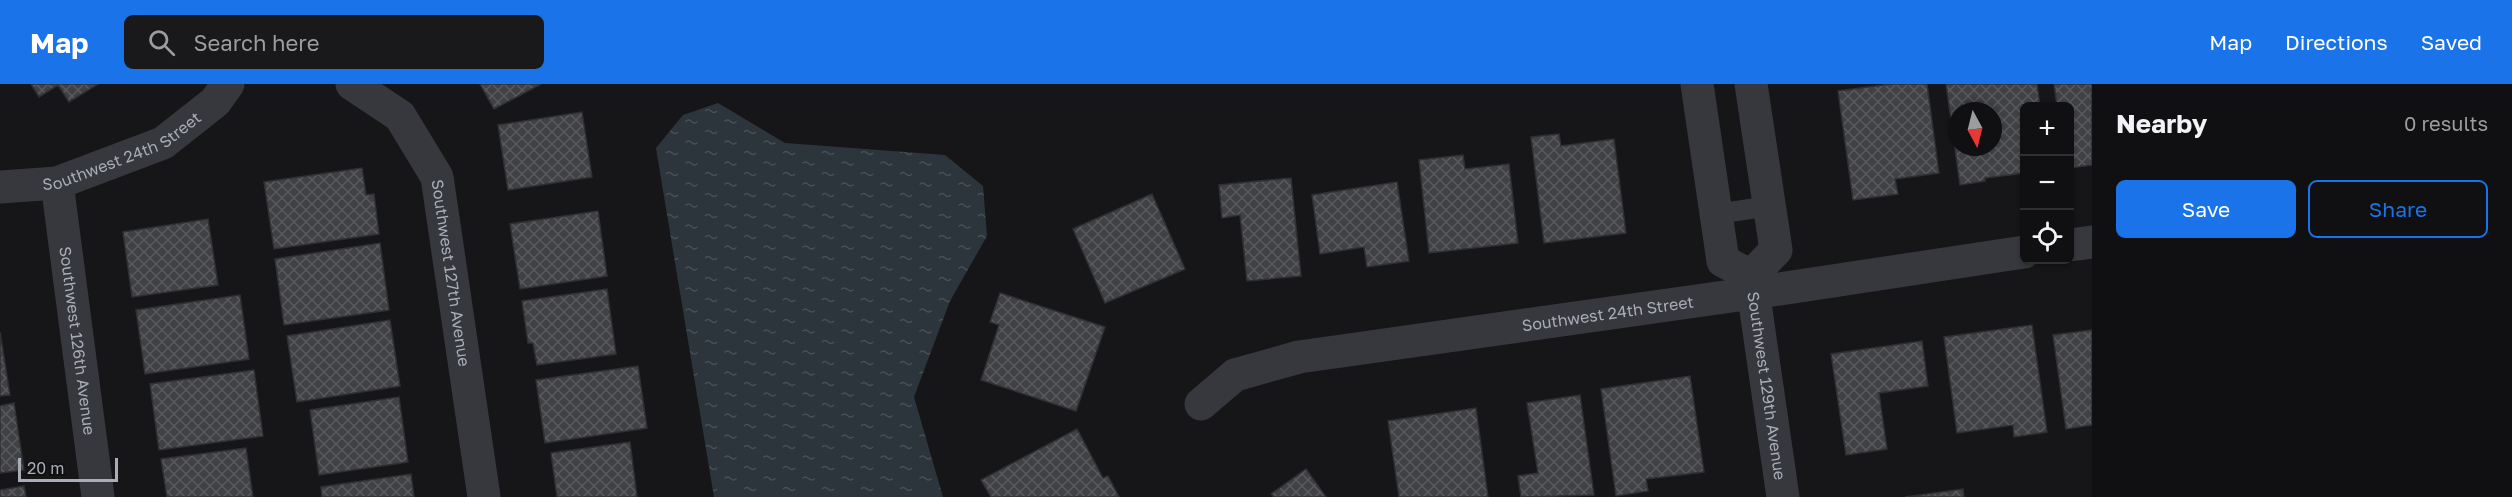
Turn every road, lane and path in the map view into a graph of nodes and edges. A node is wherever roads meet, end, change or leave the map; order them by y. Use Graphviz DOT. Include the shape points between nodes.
graph roads {
  1 [pos="228,84"];
  2 [pos="352,84"];
  3 [pos="1697,84"];
  4 [pos="1751,84"];
  5 [pos="57,183"];
  6 [pos="0,187"];
  7 [pos="1769,206"];
  8 [pos="1717,213"];
  9 [pos="2092,242"];
  10 [pos="2074,244"];
  11 [pos="2020,253"];
  12 [pos="1752,285"];
  13 [pos="1201,404"];
  14 [pos="98,497"];
  15 [pos="484,497"];
  16 [pos="1783,497"];
  1 -- 5 [label="street, Southwest 24th Street" via="215,102 163,143"];
  2 -- 15 [label="street, Southwest 127th Avenue" via="400,116 436,177"];
  3 -- 8 [label="street, Southwest 129th Avenue"];
  4 -- 7 [label="street, Southwest 129th Avenue"];
  5 -- 6 [label="street, Southwest 24th Street"];
  5 -- 14 [label="street, Southwest 126th Avenue"];
  7 -- 8 [label="lane"];
  7 -- 12 [label="street, Southwest 129th Avenue" via="1776,250"];
  8 -- 12 [label="street, Southwest 129th Avenue" via="1724,261"];
  9 -- 10 [label="street"];
  11 -- 12 [label="street, Southwest 24th Street"];
  12 -- 13 [label="street, Southwest 24th Street" via="1299,357 1235,375"];
  12 -- 16 [label="street, Southwest 129th Avenue"];
}
